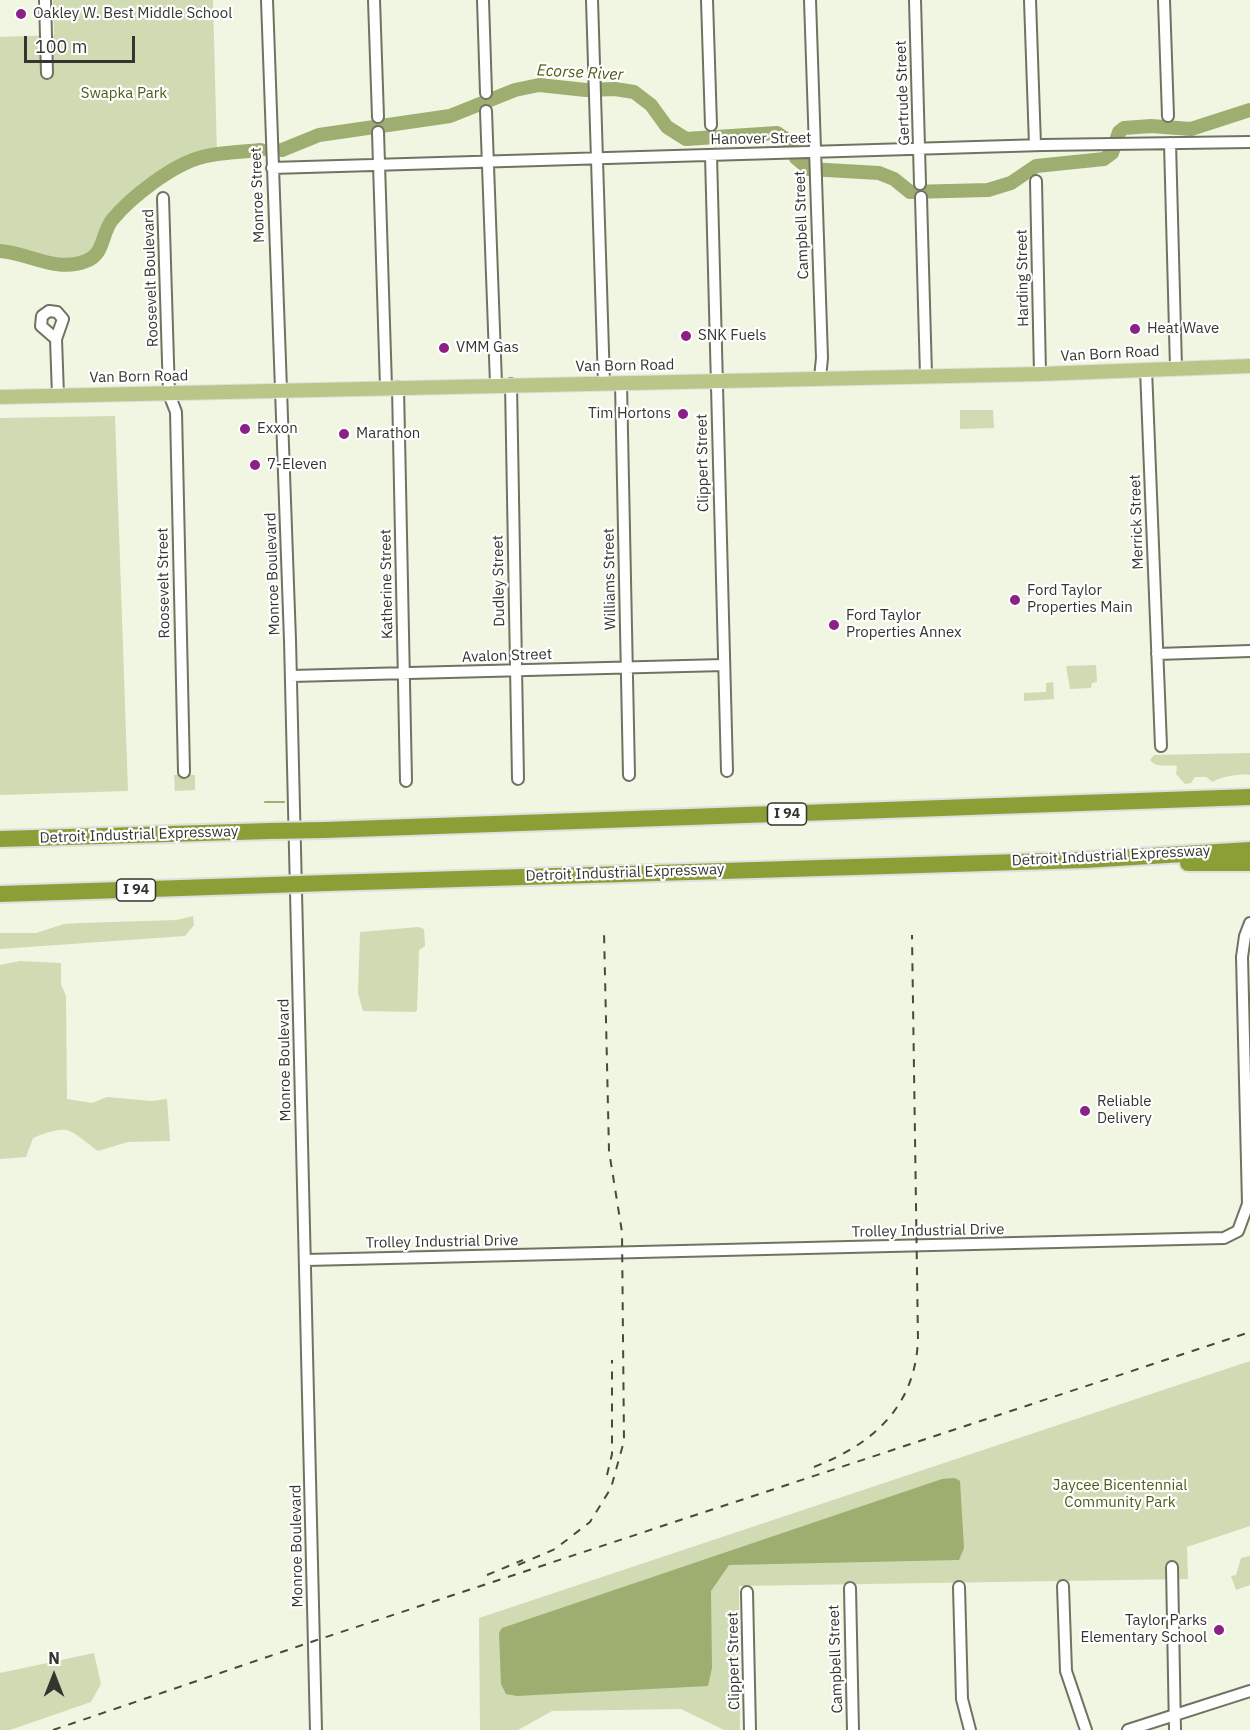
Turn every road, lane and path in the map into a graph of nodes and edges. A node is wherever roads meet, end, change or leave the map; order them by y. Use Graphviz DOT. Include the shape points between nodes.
graph roads {
  1 [pos="45,0"];
  2 [pos="267,0"];
  3 [pos="374,0"];
  4 [pos="483,0"];
  5 [pos="592,0"];
  6 [pos="707,0"];
  7 [pos="810,0"];
  8 [pos="915,0"];
  9 [pos="1030,0"];
  10 [pos="1164,0"];
  11 [pos="47,73"];
  12 [pos="486,93"];
  13 [pos="486,111"];
  14 [pos="1168,116"];
  15 [pos="378,117"];
  16 [pos="711,125"];
  17 [pos="378,132"];
  18 [pos="1250,141"];
  19 [pos="1170,143"];
  20 [pos="1035,145"];
  21 [pos="920,149"];
  22 [pos="711,155"];
  23 [pos="597,158"];
  24 [pos="815,158"];
  25 [pos="489,161"];
  26 [pos="272,164"];
  27 [pos="380,165"];
  28 [pos="1036,181"];
  29 [pos="920,184"];
  30 [pos="921,197"];
  31 [pos="163,198"];
  32 [pos="56,339"];
  33 [pos="1250,366"];
  34 [pos="1176,368"];
  35 [pos="1146,369"];
  36 [pos="1040,374"];
  37 [pos="926,375"];
  38 [pos="820,378"];
  39 [pos="717,380"];
  40 [pos="604,383"];
  41 [pos="621,383"];
  42 [pos="496,384"];
  43 [pos="511,384"];
  44 [pos="392,387"];
  45 [pos="282,390"];
  46 [pos="170,394"];
  47 [pos="58,395"];
  48 [pos="0,397"];
  49 [pos="1250,651"];
  50 [pos="1157,654"];
  51 [pos="724,665"];
  52 [pos="627,667"];
  53 [pos="516,670"];
  54 [pos="404,673"];
  55 [pos="291,676"];
  56 [pos="1161,746"];
  57 [pos="727,771"];
  58 [pos="184,772"];
  59 [pos="629,775"];
  60 [pos="518,778"];
  61 [pos="406,781"];
  62 [pos="1246,797"];
  63 [pos="0,839"];
  64 [pos="1250,850"];
  65 [pos="1085,860"];
  66 [pos="1250,863"];
  67 [pos="0,894"];
  68 [pos="1250,923"];
  69 [pos="306,1260"];
  70 [pos="1172,1567"];
  71 [pos="1063,1586"];
  72 [pos="959,1587"];
  73 [pos="849,1588"];
  74 [pos="747,1592"];
  75 [pos="1250,1691"];
  76 [pos="1175,1716"];
  77 [pos="316,1730"];
  78 [pos="750,1730"];
  79 [pos="853,1730"];
  80 [pos="970,1730"];
  81 [pos="1086,1730"];
  82 [pos="1128,1730"];
  83 [pos="1175,1730"];
  1 -- 11 [label="street"];
  2 -- 26 [label="street, Monroe Street"];
  3 -- 15 [label="street"];
  4 -- 12 [label="street"];
  5 -- 23 [label="street"];
  6 -- 16 [label="street"];
  7 -- 24 [label="street, Campbell Street"];
  8 -- 21 [label="street, Gertrude Street"];
  9 -- 20 [label="street"];
  10 -- 14 [label="street"];
  13 -- 25 [label="street"];
  17 -- 27 [label="street, Katherine Street"];
  18 -- 19 [label="street, Hanover Street"];
  19 -- 20 [label="street, Hanover Street"];
  19 -- 34 [label="street"];
  20 -- 21 [label="street, Hanover Street"];
  21 -- 24 [label="street, Hanover Street"];
  21 -- 29 [label="street, Gertrude Street"];
  22 -- 23 [label="street, Hanover Street"];
  22 -- 24 [label="street, Hanover Street" via="799,153"];
  22 -- 39 [label="street, Clippert Street"];
  23 -- 25 [label="street, Hanover Street"];
  23 -- 40 [label="street"];
  24 -- 38 [label="street, Campbell Street"];
  25 -- 27 [label="street, Hanover Street"];
  25 -- 42 [label="street"];
  26 -- 27 [label="street, Hanover Street"];
  26 -- 45 [label="street, Monroe Street"];
  27 -- 44 [label="street, Katherine Street"];
  28 -- 36 [label="street, Harding Street"];
  30 -- 37 [label="street"];
  31 -- 46 [label="street, Roosevelt Boulevard"];
  32 -- 47 [label="street"];
  33 -- 34 [label="main road, Van Born Road"];
  34 -- 35 [label="main road, Van Born Road"];
  35 -- 36 [label="main road, Van Born Road"];
  35 -- 50 [label="street, Merrick Street"];
  36 -- 37 [label="main road, Van Born Road"];
  37 -- 38 [label="main road, Van Born Road"];
  38 -- 39 [label="main road, Van Born Road"];
  39 -- 41 [label="main road, Van Born Road"];
  39 -- 51 [label="street, Clippert Street"];
  40 -- 41 [label="main road, Van Born Road"];
  40 -- 43 [label="main road, Van Born Road"];
  41 -- 52 [label="street, Williams Street"];
  42 -- 43 [label="main road, Van Born Road"];
  42 -- 44 [label="main road, Van Born Road"];
  43 -- 53 [label="street, Dudley Street"];
  44 -- 45 [label="main road, Van Born Road"];
  44 -- 54 [label="street, Katherine Street"];
  45 -- 46 [label="main road, Van Born Road"];
  45 -- 55 [label="street, Monroe Boulevard"];
  46 -- 47 [label="main road, Van Born Road"];
  46 -- 58 [label="street, Roosevelt Street" via="176,412"];
  47 -- 48 [label="main road, Van Born Road"];
  49 -- 50 [label="street"];
  50 -- 56 [label="street, Merrick Street"];
  51 -- 52 [label="street, Avalon Street"];
  51 -- 57 [label="street, Clippert Street"];
  52 -- 53 [label="street, Avalon Street"];
  52 -- 59 [label="street, Williams Street"];
  53 -- 54 [label="street, Avalon Street"];
  53 -- 60 [label="street, Dudley Street"];
  54 -- 55 [label="street, Avalon Street"];
  54 -- 61 [label="street, Katherine Street"];
  55 -- 69 [label="street, Monroe Boulevard"];
  62 -- 63 [label="highway, Detroit Industrial Expressway / I 94, bridge"];
  64 -- 65 [label="highway, Detroit Industrial Expressway / I 94"];
  65 -- 66 [label="highway"];
  65 -- 67 [label="highway, Detroit Industrial Expressway / I 94, bridge"];
  68 -- 69 [label="street, Trolley Industrial Drive" via="1242,957 1248,1204 1238,1231 1224,1238"];
  69 -- 77 [label="street, Monroe Boulevard"];
  70 -- 76 [label="street"];
  71 -- 81 [label="street" via="1066,1671"];
  72 -- 80 [label="street" via="962,1699"];
  73 -- 79 [label="street, Campbell Street"];
  74 -- 78 [label="street, Clippert Street"];
  75 -- 76 [label="street"];
  76 -- 82 [label="street"];
  76 -- 83 [label="street"];
}
